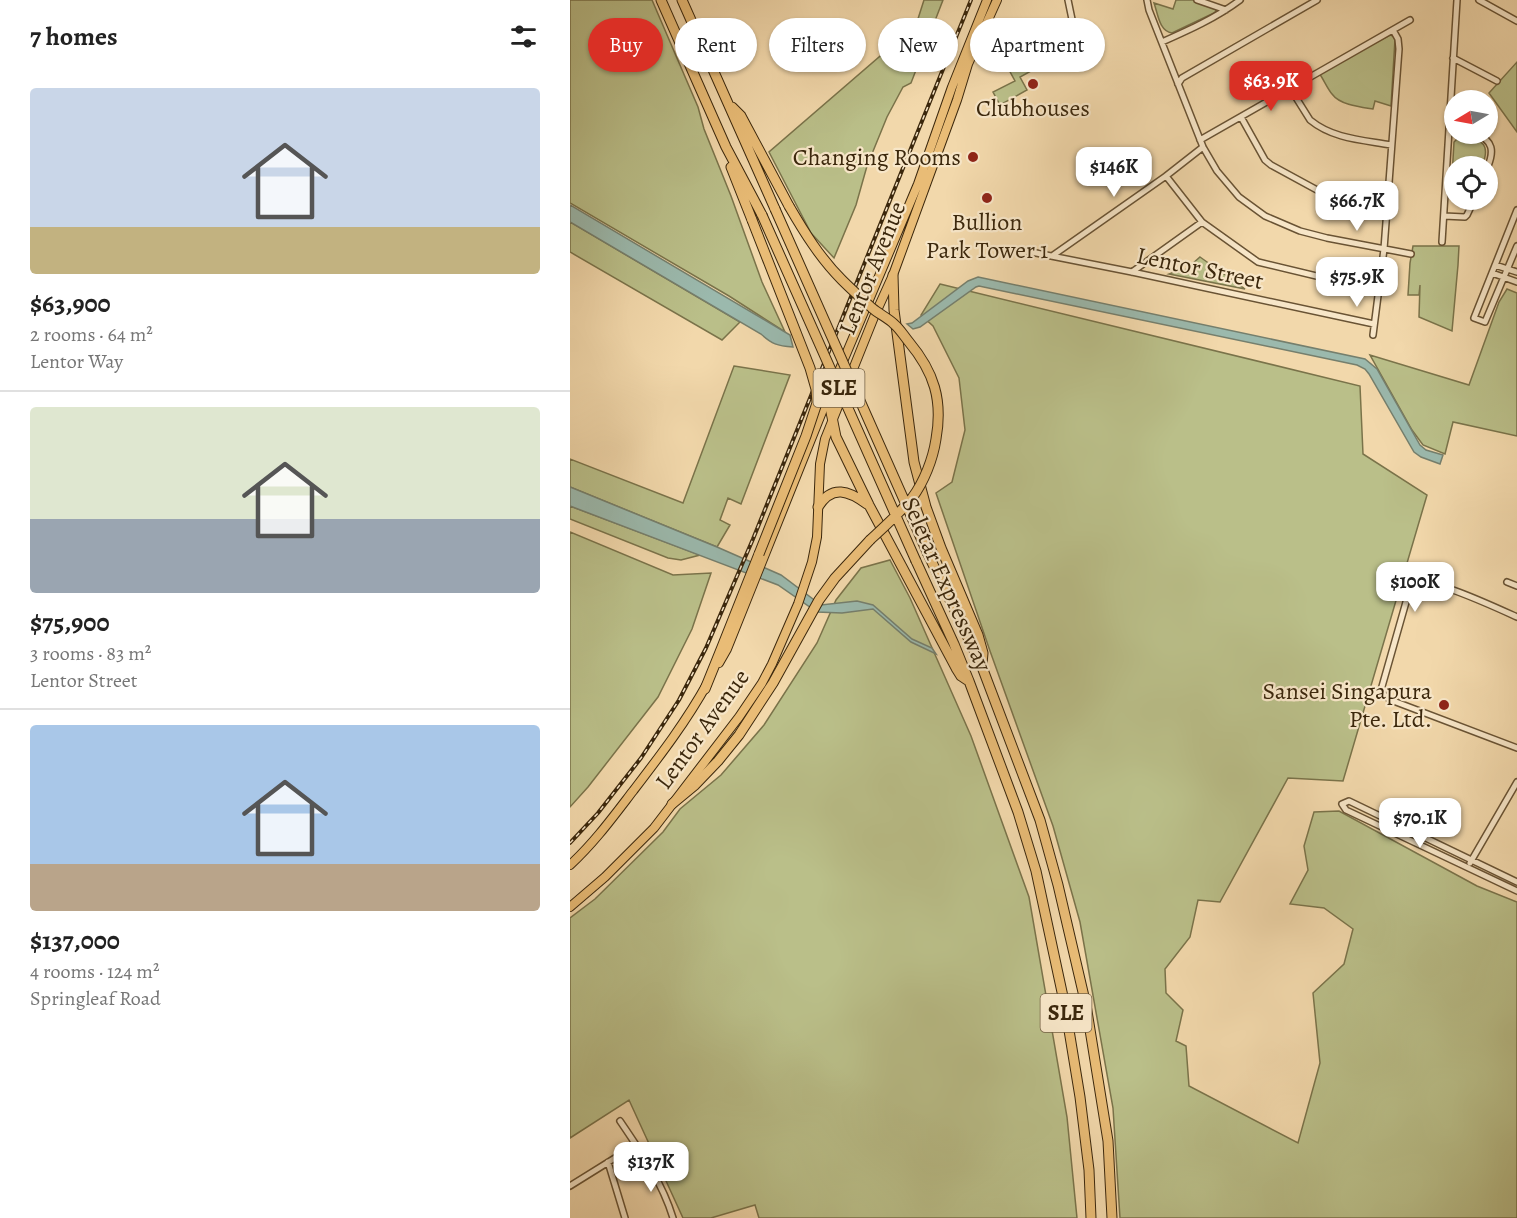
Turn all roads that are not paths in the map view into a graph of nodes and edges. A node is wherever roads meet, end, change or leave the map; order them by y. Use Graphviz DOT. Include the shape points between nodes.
graph roads {
  1 [pos="660,0"];
  2 [pos="682,0"];
  3 [pos="987,0"];
  4 [pos="998,0"];
  5 [pos="1068,0"];
  6 [pos="1147,0"];
  7 [pos="1197,0"];
  8 [pos="1240,0"];
  9 [pos="1317,0"];
  10 [pos="1458,0"];
  11 [pos="1479,0"];
  12 [pos="1226,10"];
  13 [pos="1072,18"];
  14 [pos="1410,20"];
  15 [pos="1517,21"];
  16 [pos="1393,30"];
  17 [pos="1162,42"];
  18 [pos="1453,58"];
  19 [pos="1179,77"];
  20 [pos="1497,81"];
  21 [pos="1290,88"];
  22 [pos="1453,90"];
  23 [pos="728,104"];
  24 [pos="1241,117"];
  25 [pos="1200,140"];
  26 [pos="1451,144"];
  27 [pos="1391,146"];
  28 [pos="726,147"];
  29 [pos="1203,147"];
  30 [pos="1166,176"];
  31 [pos="1388,205"];
  32 [pos="1469,210"];
  33 [pos="1517,210"];
  34 [pos="1444,216"];
  35 [pos="1202,222"];
  36 [pos="1442,242"];
  37 [pos="1517,246"];
  38 [pos="1384,249"];
  39 [pos="1026,251"];
  40 [pos="1411,254"];
  41 [pos="1052,256"];
  42 [pos="1495,265"];
  43 [pos="1506,269"];
  44 [pos="1132,272"];
  45 [pos="1517,272"];
  46 [pos="1492,273"];
  47 [pos="893,275"];
  48 [pos="1503,277"];
  49 [pos="1517,282"];
  50 [pos="1379,291"];
  51 [pos="864,311"];
  52 [pos="874,317"];
  53 [pos="1374,324"];
  54 [pos="1373,335"];
  55 [pos="828,397"];
  56 [pos="832,420"];
  57 [pos="869,505"];
  58 [pos="818,507"];
  59 [pos="751,582"];
  60 [pos="1507,582"];
  61 [pos="1517,586"];
  62 [pos="1517,617"];
  63 [pos="982,667"];
  64 [pos="969,681"];
  65 [pos="705,689"];
  66 [pos="1517,748"];
  67 [pos="1517,782"];
  68 [pos="672,804"];
  69 [pos="1471,860"];
  70 [pos="570,865"];
  71 [pos="1467,868"];
  72 [pos="1517,882"];
  73 [pos="1517,891"];
  74 [pos="570,907"];
  75 [pos="620,1121"];
  76 [pos="637,1146"];
  77 [pos="608,1162"];
  78 [pos="570,1186"];
  79 [pos="625,1218"];
  80 [pos="673,1218"];
  81 [pos="1091,1218"];
  82 [pos="1112,1218"];
  1 -- 28 [label="highway, Seletar Expressway / SLE"];
  2 -- 23 [label="highway, Seletar Expressway / SLE"];
  3 -- 51 [label="main road, Lentor Avenue" via="918,184"];
  4 -- 47 [label="main road, Lentor Avenue" via="968,64"];
  5 -- 13 [label="street"];
  6 -- 17 [label="street"];
  7 -- 12 [label="street"];
  8 -- 12 [label="street"];
  9 -- 19 [label="street"];
  10 -- 18 [label="street"];
  11 -- 15 [label="street"];
  12 -- 17 [label="street"];
  14 -- 16 [label="street"];
  16 -- 21 [label="street"];
  16 -- 27 [label="street" via="1399,49"];
  17 -- 19 [label="street"];
  18 -- 20 [label="street"];
  18 -- 22 [label="street"];
  19 -- 25 [label="street" via="1178,84"];
  21 -- 24 [label="street"];
  21 -- 27 [label="street" via="1315,124 1345,138"];
  23 -- 63 [label="highway, Seletar Expressway / SLE, bridge"];
  23 -- 68 [label="highway, bridge" via="741,116 789,206 822,257 872,308 894,324 922,358 936,390 939,415 935,445 912,498 828,587 739,735 695,785"];
  24 -- 25 [label="street"];
  24 -- 31 [label="street" via="1271,165 1314,189"];
  25 -- 29 [label="street"];
  26 -- 34 [label="street"];
  27 -- 31 [label="street"];
  28 -- 59 [label="highway, bridge" via="810,368 817,403"];
  28 -- 64 [label="highway, Seletar Expressway / SLE, bridge" via="762,215"];
  29 -- 30 [label="street"];
  29 -- 38 [label="street" via="1239,197 1265,216 1300,231"];
  30 -- 35 [label="street"];
  30 -- 41 [label="street"];
  31 -- 38 [label="street"];
  32 -- 34 [label="street" via="1464,217"];
  33 -- 42 [label="street"];
  34 -- 36 [label="street"];
  35 -- 44 [label="street"];
  35 -- 50 [label="street" via="1258,262"];
  37 -- 43 [label="street"];
  38 -- 40 [label="street"];
  38 -- 50 [label="street"];
  39 -- 41 [label="street, Lentor Street"];
  41 -- 44 [label="street, Lentor Street"];
  42 -- 43 [label="street"];
  42 -- 46 [label="street"];
  43 -- 45 [label="street"];
  43 -- 48 [label="street"];
  44 -- 53 [label="street, Lentor Street"];
  46 -- 48 [label="street"];
  46 -- 48 [label="street" via="1474,318 1485,322"];
  47 -- 52 [label="main road, Lentor Avenue"];
  47 -- 63 [label="highway" via="914,462 941,548 978,636"];
  48 -- 49 [label="street"];
  50 -- 53 [label="street"];
  51 -- 52 [label="main road"];
  51 -- 55 [label="main road, Lentor Avenue"];
  52 -- 56 [label="main road, Lentor Avenue"];
  53 -- 54 [label="street"];
  55 -- 56 [label="highway"];
  55 -- 59 [label="main road, Lentor Avenue"];
  56 -- 57 [label="highway"];
  56 -- 58 [label="main road, Lentor Avenue" via="822,453"];
  57 -- 58 [label="highway" via="849,493 837,492 827,496"];
  57 -- 64 [label="highway" via="956,668"];
  58 -- 68 [label="main road, Lentor Avenue" via="817,537 809,574 777,654 739,717"];
  59 -- 65 [label="highway"];
  60 -- 61 [label="street"];
  62 -- 66 [label="street" via="1464,594 1425,581 1412,581 1381,690 1388,699"];
  63 -- 82 [label="highway, Seletar Expressway / SLE" via="1040,820 1058,885 1086,1005 1108,1141"];
  64 -- 81 [label="highway, Seletar Expressway / SLE" via="1036,871 1080,1096"];
  65 -- 70 [label="main road, Lentor Avenue" via="604,829"];
  67 -- 69 [label="street"];
  68 -- 74 [label="main road, Lentor Avenue" via="632,851"];
  69 -- 71 [label="street"];
  69 -- 71 [label="street" via="1349,801 1342,804 1346,810"];
  69 -- 72 [label="street"];
  71 -- 73 [label="street"];
  75 -- 76 [label="street"];
  76 -- 77 [label="street"];
  76 -- 80 [label="street" via="660,1184"];
  77 -- 78 [label="street"];
  77 -- 79 [label="street"];
}
